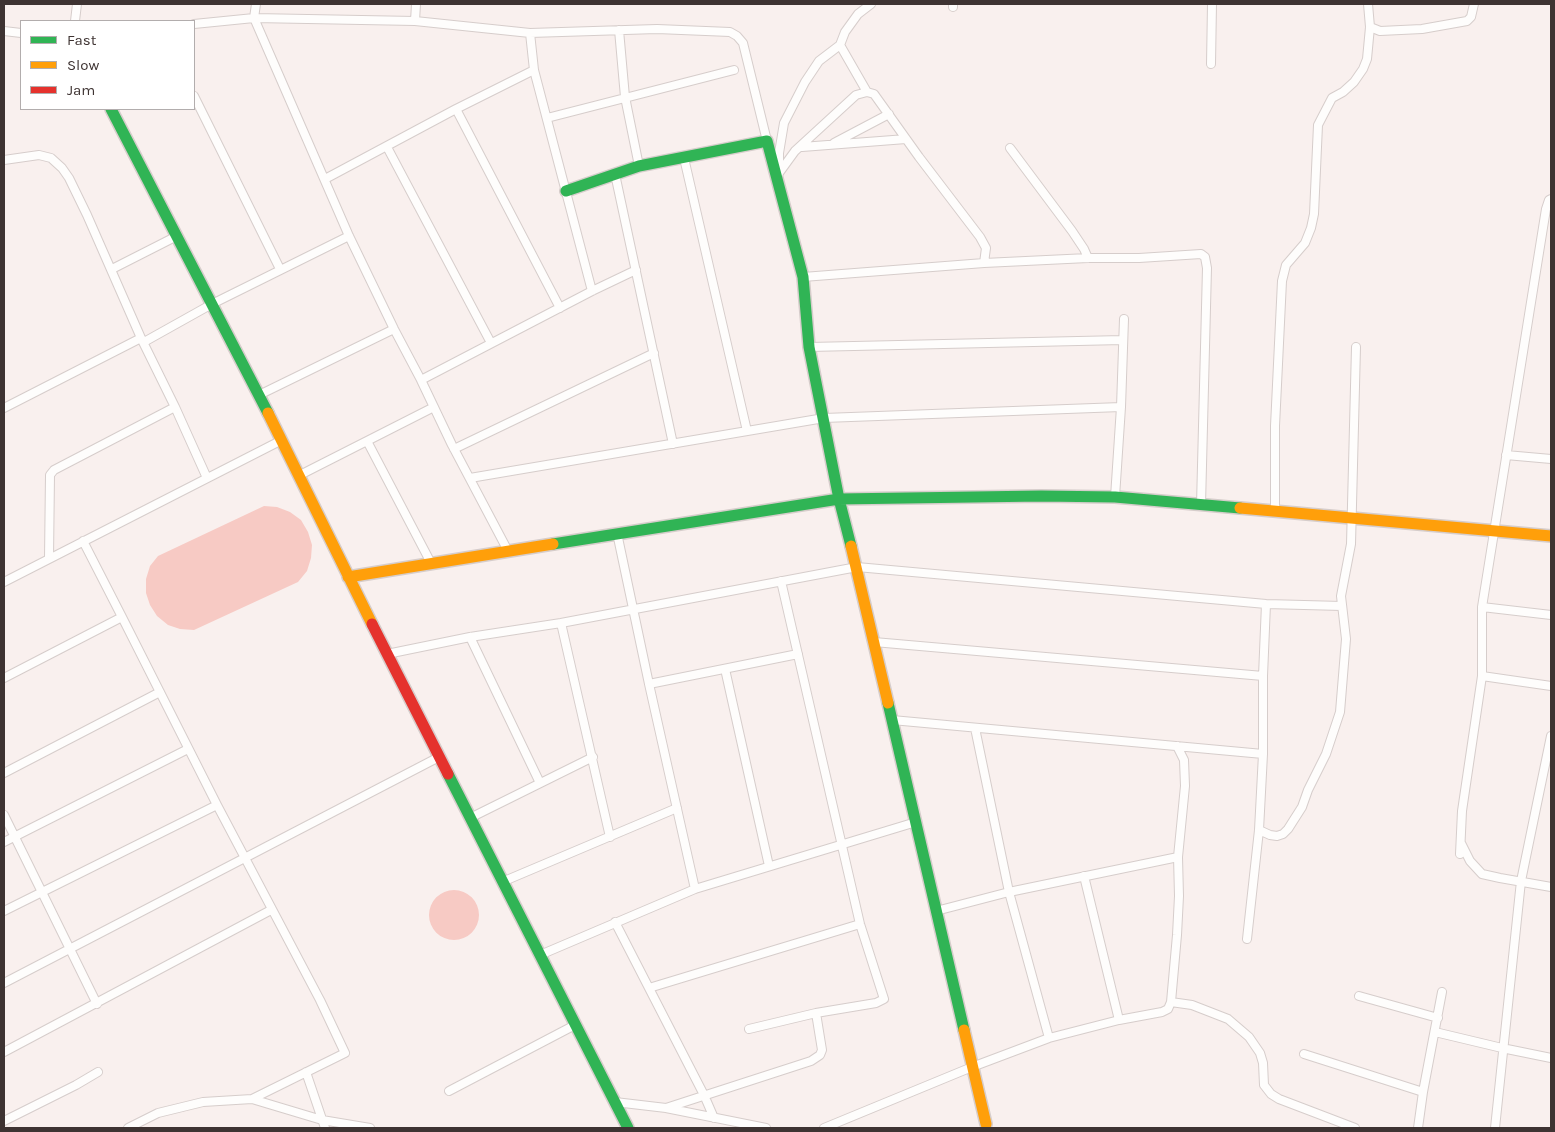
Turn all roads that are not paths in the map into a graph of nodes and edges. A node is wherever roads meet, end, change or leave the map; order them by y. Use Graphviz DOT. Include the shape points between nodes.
graph roads {
  1 [pos="76,4"];
  2 [pos="256,4"];
  3 [pos="416,4"];
  4 [pos="871,4"];
  5 [pos="1212,4"];
  6 [pos="1368,4"];
  7 [pos="1474,4"];
  8 [pos="254,18"];
  9 [pos="75,20"];
  10 [pos="415,21"];
  11 [pos="195,24"];
  12 [pos="1370,27"];
  13 [pos="619,30"];
  14 [pos="4,31"];
  15 [pos="20,33"];
  16 [pos="530,33"];
  17 [pos="840,45"];
  18 [pos="1211,64"];
  19 [pos="534,70"];
  20 [pos="734,70"];
  21 [pos="867,92"];
  22 [pos="625,97"];
  23 [pos="195,98"];
  24 [pos="456,109"];
  25 [pos="112,110"];
  26 [pos="889,114"];
  27 [pos="547,118"];
  28 [pos="906,139"];
  29 [pos="767,141"];
  30 [pos="832,144"];
  31 [pos="387,147"];
  32 [pos="1010,148"];
  33 [pos="798,149"];
  34 [pos="774,153"];
  35 [pos="684,158"];
  36 [pos="4,160"];
  37 [pos="639,166"];
  38 [pos="615,174"];
  39 [pos="778,176"];
  40 [pos="325,179"];
  41 [pos="566,191"];
  42 [pos="1551,199"];
  43 [pos="177,236"];
  44 [pos="349,236"];
  45 [pos="1088,258"];
  46 [pos="984,263"];
  47 [pos="112,269"];
  48 [pos="280,270"];
  49 [pos="636,270"];
  50 [pos="803,277"];
  51 [pos="592,291"];
  52 [pos="212,304"];
  53 [pos="560,308"];
  54 [pos="1124,319"];
  55 [pos="394,329"];
  56 [pos="143,340"];
  57 [pos="1123,340"];
  58 [pos="491,343"];
  59 [pos="809,347"];
  60 [pos="1356,347"];
  61 [pos="654,353"];
  62 [pos="421,380"];
  63 [pos="259,395"];
  64 [pos="1121,406"];
  65 [pos="175,407"];
  66 [pos="434,407"];
  67 [pos="4,408"];
  68 [pos="824,418"];
  69 [pos="747,432"];
  70 [pos="280,441"];
  71 [pos="367,441"];
  72 [pos="673,444"];
  73 [pos="454,449"];
  74 [pos="1506,455"];
  75 [pos="1551,459"];
  76 [pos="298,476"];
  77 [pos="207,478"];
  78 [pos="470,478"];
  79 [pos="1115,498"];
  80 [pos="839,499"];
  81 [pos="1202,505"];
  82 [pos="1275,512"];
  83 [pos="1350,518"];
  84 [pos="1494,531"];
  85 [pos="617,533"];
  86 [pos="1551,536"];
  87 [pos="83,541"];
  88 [pos="508,551"];
  89 [pos="49,558"];
  90 [pos="431,563"];
  91 [pos="857,567"];
  92 [pos="348,577"];
  93 [pos="781,581"];
  94 [pos="4,582"];
  95 [pos="1266,604"];
  96 [pos="1342,606"];
  97 [pos="1482,607"];
  98 [pos="633,609"];
  99 [pos="1551,615"];
  100 [pos="122,617"];
  101 [pos="561,623"];
  102 [pos="470,637"];
  103 [pos="874,642"];
  104 [pos="387,654"];
  105 [pos="798,654"];
  106 [pos="725,669"];
  107 [pos="1263,676"];
  108 [pos="1482,676"];
  109 [pos="4,678"];
  110 [pos="649,684"];
  111 [pos="1551,686"];
  112 [pos="160,692"];
  113 [pos="892,720"];
  114 [pos="975,728"];
  115 [pos="1551,736"];
  116 [pos="1178,746"];
  117 [pos="188,750"];
  118 [pos="1263,754"];
  119 [pos="439,757"];
  120 [pos="593,757"];
  121 [pos="4,773"];
  122 [pos="540,784"];
  123 [pos="217,805"];
  124 [pos="677,808"];
  125 [pos="4,814"];
  126 [pos="470,818"];
  127 [pos="916,822"];
  128 [pos="1259,830"];
  129 [pos="15,837"];
  130 [pos="610,837"];
  131 [pos="4,842"];
  132 [pos="1461,842"];
  133 [pos="842,844"];
  134 [pos="1460,854"];
  135 [pos="1178,857"];
  136 [pos="244,858"];
  137 [pos="769,866"];
  138 [pos="1084,876"];
  139 [pos="1521,881"];
  140 [pos="502,882"];
  141 [pos="1551,887"];
  142 [pos="696,889"];
  143 [pos="42,892"];
  144 [pos="1009,892"];
  145 [pos="271,910"];
  146 [pos="4,911"];
  147 [pos="936,911"];
  148 [pos="615,922"];
  149 [pos="860,924"];
  150 [pos="1247,939"];
  151 [pos="70,948"];
  152 [pos="540,955"];
  153 [pos="4,983"];
  154 [pos="649,988"];
  155 [pos="1442,992"];
  156 [pos="1359,996"];
  157 [pos="1171,1002"];
  158 [pos="98,1004"];
  159 [pos="816,1013"];
  160 [pos="1438,1018"];
  161 [pos="1119,1020"];
  162 [pos="575,1025"];
  163 [pos="749,1029"];
  164 [pos="1435,1032"];
  165 [pos="1049,1038"];
  166 [pos="1502,1048"];
  167 [pos="4,1052"];
  168 [pos="1304,1054"];
  169 [pos="1551,1058"];
  170 [pos="972,1067"];
  171 [pos="98,1072"];
  172 [pos="306,1072"];
  173 [pos="449,1091"];
  174 [pos="1422,1092"];
  175 [pos="704,1095"];
  176 [pos="252,1098"];
  177 [pos="615,1102"];
  178 [pos="666,1108"];
  179 [pos="714,1118"];
  180 [pos="322,1120"];
  181 [pos="4,1121"];
  182 [pos="986,1124"];
  183 [pos="128,1128"];
  184 [pos="325,1128"];
  185 [pos="370,1128"];
  186 [pos="628,1128"];
  187 [pos="766,1128"];
  188 [pos="824,1128"];
  189 [pos="1355,1128"];
  190 [pos="1418,1128"];
  191 [pos="1495,1128"];
  1 -- 9 [label="street"];
  2 -- 8 [label="street"];
  3 -- 10 [label="street"];
  4 -- 17 [label="street" via="858,14"];
  5 -- 18 [label="street"];
  6 -- 12 [label="street"];
  7 -- 12 [label="street" via="1467,20 1422,29 1380,31"];
  8 -- 10 [label="street"];
  8 -- 11 [label="street"];
  8 -- 40 [label="street"];
  10 -- 16 [label="street"];
  12 -- 82 [label="street" via="1363,69 1348,87 1332,98 1318,125 1311,228 1305,243 1286,265 1282,281"];
  13 -- 16 [label="street"];
  13 -- 22 [label="street"];
  13 -- 29 [label="street" via="713,31 737,36 743,43"];
  14 -- 15 [label="street"];
  16 -- 19 [label="street"];
  17 -- 21 [label="street"];
  17 -- 34 [label="street" via="819,61 805,82 784,122"];
  19 -- 24 [label="street"];
  19 -- 27 [label="street"];
  20 -- 22 [label="street"];
  21 -- 26 [label="street" via="874,94"];
  21 -- 33 [label="street" via="856,95"];
  22 -- 27 [label="street"];
  22 -- 37 [label="street"];
  23 -- 48 [label="street"];
  24 -- 31 [label="street"];
  24 -- 53 [label="street"];
  25 -- 43 [label="street"];
  26 -- 28 [label="street"];
  26 -- 30 [label="street"];
  27 -- 41 [label="street"];
  28 -- 30 [label="street"];
  28 -- 46 [label="street" via="980,237 986,248"];
  29 -- 34 [label="street"];
  29 -- 35 [label="street"];
  30 -- 33 [label="street"];
  31 -- 40 [label="street"];
  31 -- 58 [label="street"];
  32 -- 45 [label="street" via="1072,231"];
  33 -- 34 [label="street"];
  33 -- 39 [label="street"];
  34 -- 39 [label="street"];
  35 -- 37 [label="street"];
  35 -- 69 [label="street"];
  36 -- 47 [label="street" via="39,155 51,158 62,168"];
  37 -- 38 [label="street"];
  38 -- 41 [label="street"];
  38 -- 49 [label="street"];
  39 -- 50 [label="street"];
  40 -- 44 [label="street"];
  41 -- 51 [label="street"];
  42 -- 74 [label="street" via="1546,209"];
  43 -- 47 [label="street"];
  43 -- 52 [label="street"];
  44 -- 48 [label="street"];
  44 -- 55 [label="street"];
  45 -- 46 [label="street"];
  45 -- 81 [label="street" via="1200,254 1205,257"];
  46 -- 50 [label="street"];
  47 -- 56 [label="street"];
  48 -- 52 [label="street"];
  49 -- 51 [label="street"];
  49 -- 61 [label="street"];
  50 -- 59 [label="street"];
  51 -- 53 [label="street"];
  52 -- 56 [label="street"];
  52 -- 63 [label="street"];
  53 -- 58 [label="street"];
  54 -- 57 [label="street"];
  55 -- 62 [label="street"];
  55 -- 63 [label="street"];
  56 -- 65 [label="street"];
  56 -- 67 [label="street"];
  57 -- 59 [label="street"];
  57 -- 64 [label="street"];
  58 -- 62 [label="street"];
  59 -- 68 [label="street"];
  60 -- 83 [label="street"];
  61 -- 72 [label="street"];
  61 -- 73 [label="street"];
  62 -- 66 [label="street"];
  63 -- 70 [label="street"];
  64 -- 68 [label="street"];
  64 -- 79 [label="street"];
  65 -- 77 [label="street"];
  65 -- 89 [label="street" via="54,470 50,475"];
  66 -- 71 [label="street"];
  66 -- 73 [label="street"];
  68 -- 69 [label="street"];
  68 -- 80 [label="street"];
  69 -- 72 [label="street"];
  70 -- 76 [label="street"];
  70 -- 77 [label="street"];
  71 -- 76 [label="street"];
  71 -- 90 [label="street"];
  72 -- 78 [label="street"];
  73 -- 78 [label="street"];
  74 -- 75 [label="street"];
  74 -- 84 [label="street"];
  76 -- 92 [label="street"];
  77 -- 87 [label="street"];
  78 -- 88 [label="street"];
  79 -- 80 [label="street"];
  79 -- 81 [label="street"];
  80 -- 85 [label="street"];
  80 -- 91 [label="street"];
  81 -- 82 [label="street"];
  82 -- 83 [label="street"];
  83 -- 84 [label="street"];
  83 -- 96 [label="street" via="1351,544"];
  84 -- 86 [label="street"];
  84 -- 97 [label="street"];
  85 -- 88 [label="street"];
  85 -- 98 [label="street"];
  87 -- 89 [label="street"];
  87 -- 100 [label="street"];
  88 -- 90 [label="street"];
  89 -- 94 [label="street"];
  90 -- 92 [label="street"];
  91 -- 93 [label="street"];
  91 -- 95 [label="street"];
  91 -- 103 [label="street"];
  92 -- 104 [label="street"];
  93 -- 98 [label="street"];
  93 -- 105 [label="street"];
  95 -- 96 [label="street"];
  95 -- 107 [label="street"];
  96 -- 128 [label="street" via="1346,639 1343,685 1340,712 1326,754 1288,829 1277,836"];
  97 -- 99 [label="street"];
  97 -- 108 [label="street"];
  98 -- 101 [label="street"];
  98 -- 110 [label="street"];
  100 -- 109 [label="street"];
  100 -- 112 [label="street"];
  101 -- 102 [label="street"];
  101 -- 120 [label="street"];
  102 -- 104 [label="street"];
  102 -- 122 [label="street"];
  103 -- 107 [label="street"];
  103 -- 113 [label="street"];
  104 -- 119 [label="street"];
  105 -- 106 [label="street"];
  105 -- 133 [label="street"];
  106 -- 110 [label="street"];
  106 -- 137 [label="street"];
  107 -- 118 [label="street"];
  108 -- 111 [label="street"];
  108 -- 132 [label="street" via="1462,811"];
  110 -- 124 [label="street"];
  112 -- 117 [label="street"];
  112 -- 121 [label="street"];
  113 -- 114 [label="street"];
  113 -- 127 [label="street"];
  114 -- 116 [label="street"];
  114 -- 144 [label="street"];
  115 -- 139 [label="street"];
  116 -- 118 [label="street"];
  116 -- 135 [label="street" via="1184,760 1185,786"];
  117 -- 123 [label="street"];
  117 -- 129 [label="street"];
  118 -- 128 [label="street"];
  119 -- 126 [label="street"];
  119 -- 136 [label="street"];
  120 -- 122 [label="street"];
  120 -- 130 [label="street"];
  122 -- 126 [label="street"];
  123 -- 136 [label="street"];
  123 -- 143 [label="street"];
  124 -- 130 [label="street"];
  124 -- 142 [label="street"];
  125 -- 129 [label="street"];
  126 -- 140 [label="street"];
  127 -- 133 [label="street"];
  127 -- 147 [label="street"];
  128 -- 150 [label="street"];
  129 -- 131 [label="street"];
  129 -- 143 [label="street"];
  130 -- 140 [label="street"];
  132 -- 134 [label="street"];
  132 -- 139 [label="street" via="1470,861 1482,874"];
  133 -- 137 [label="street"];
  133 -- 149 [label="street"];
  135 -- 138 [label="street"];
  135 -- 157 [label="street" via="1178,925"];
  136 -- 145 [label="street"];
  136 -- 151 [label="street"];
  137 -- 142 [label="street"];
  138 -- 144 [label="street"];
  138 -- 161 [label="street"];
  139 -- 141 [label="street"];
  139 -- 166 [label="street"];
  140 -- 152 [label="street"];
  142 -- 148 [label="street"];
  143 -- 146 [label="street"];
  143 -- 151 [label="street"];
  144 -- 147 [label="street"];
  144 -- 165 [label="street"];
  145 -- 158 [label="street"];
  145 -- 172 [label="street" via="345,1053"];
  147 -- 170 [label="street"];
  148 -- 152 [label="street"];
  148 -- 154 [label="street"];
  149 -- 154 [label="street"];
  149 -- 159 [label="street" via="884,999"];
  151 -- 153 [label="street"];
  151 -- 158 [label="street"];
  152 -- 162 [label="street"];
  154 -- 175 [label="street"];
  155 -- 160 [label="street"];
  156 -- 160 [label="street"];
  157 -- 161 [label="street" via="1162,1012"];
  157 -- 189 [label="street" via="1192,1005 1228,1019 1249,1037 1260,1053 1264,1085 1271,1094"];
  158 -- 167 [label="street"];
  159 -- 163 [label="street"];
  159 -- 175 [label="street" via="820,1055 811,1061"];
  160 -- 164 [label="street"];
  161 -- 165 [label="street"];
  162 -- 173 [label="street"];
  162 -- 177 [label="street"];
  164 -- 166 [label="street"];
  164 -- 174 [label="street"];
  165 -- 170 [label="street"];
  166 -- 169 [label="street"];
  166 -- 191 [label="street"];
  168 -- 174 [label="street"];
  170 -- 182 [label="street"];
  170 -- 188 [label="street"];
  171 -- 181 [label="street"];
  172 -- 176 [label="street"];
  172 -- 180 [label="street"];
  174 -- 190 [label="street"];
  175 -- 178 [label="street"];
  175 -- 179 [label="street"];
  176 -- 180 [label="street"];
  176 -- 183 [label="street" via="203,1102 158,1113"];
  177 -- 178 [label="street"];
  177 -- 186 [label="street"];
  178 -- 179 [label="street"];
  179 -- 187 [label="street"];
  180 -- 184 [label="street"];
  180 -- 185 [label="street"];
}
